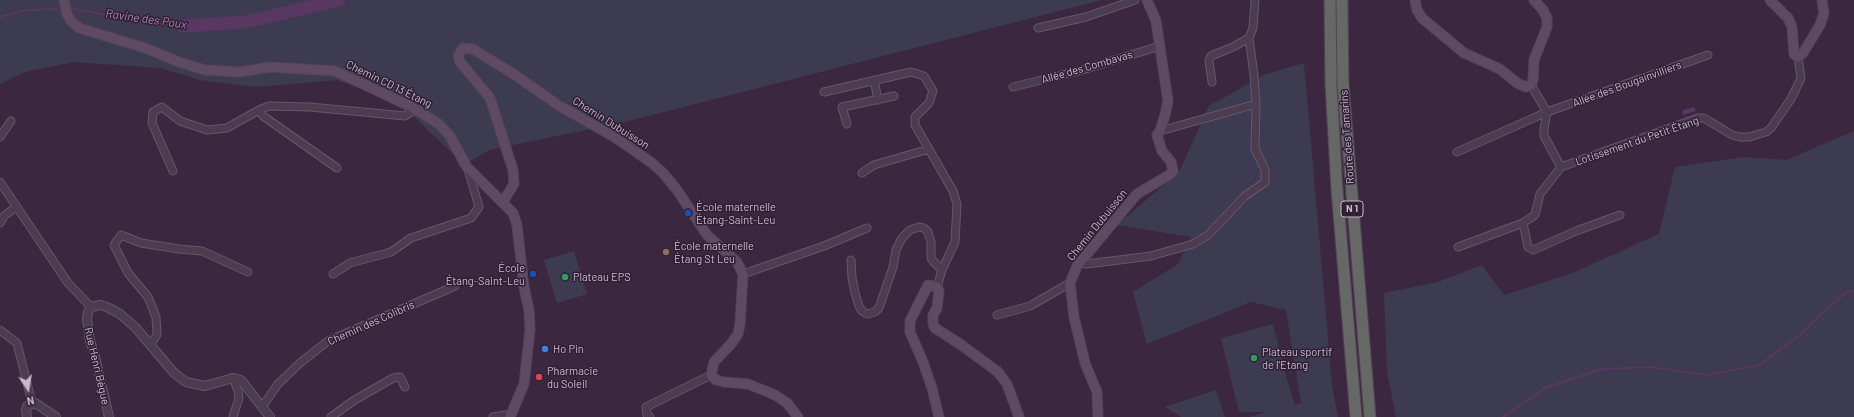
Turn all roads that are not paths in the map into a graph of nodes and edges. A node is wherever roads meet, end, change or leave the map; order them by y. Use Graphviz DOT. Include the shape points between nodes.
graph roads {
  1 [pos="64,0"];
  2 [pos="1135,0"];
  3 [pos="1147,0"];
  4 [pos="1256,0"];
  5 [pos="1330,0"];
  6 [pos="1342,0"];
  7 [pos="1414,0"];
  8 [pos="1534,0"];
  9 [pos="1770,0"];
  10 [pos="1822,0"];
  11 [pos="1038,28"];
  12 [pos="1248,38"];
  13 [pos="1160,46"];
  14 [pos="1708,55"];
  15 [pos="1798,57"];
  16 [pos="874,80"];
  17 [pos="1212,82"];
  18 [pos="1531,85"];
  19 [pos="1013,87"];
  20 [pos="824,92"];
  21 [pos="894,96"];
  22 [pos="878,100"];
  23 [pos="1256,104"];
  24 [pos="415,109"];
  25 [pos="259,110"];
  26 [pos="1547,112"];
  27 [pos="11,121"];
  28 [pos="846,124"];
  29 [pos="1160,131"];
  30 [pos="0,137"];
  31 [pos="929,149"];
  32 [pos="1457,152"];
  33 [pos="468,167"];
  34 [pos="1561,167"];
  35 [pos="337,168"];
  36 [pos="173,172"];
  37 [pos="862,172"];
  38 [pos="0,182"];
  39 [pos="503,202"];
  40 [pos="16,207"];
  41 [pos="1620,214"];
  42 [pos="1523,222"];
  43 [pos="0,223"];
  44 [pos="866,228"];
  45 [pos="1458,247"];
  46 [pos="851,260"];
  47 [pos="1080,263"];
  48 [pos="942,270"];
  49 [pos="248,272"];
  50 [pos="333,274"];
  51 [pos="743,274"];
  52 [pos="1070,282"];
  53 [pos="455,286"];
  54 [pos="937,287"];
  55 [pos="92,307"];
  56 [pos="997,316"];
  57 [pos="0,330"];
  58 [pos="150,345"];
  59 [pos="711,375"];
  60 [pos="232,378"];
  61 [pos="405,387"];
  62 [pos="32,403"];
  63 [pos="262,407"];
  64 [pos="511,415"];
  65 [pos="27,417"];
  66 [pos="56,417"];
  67 [pos="109,417"];
  68 [pos="233,417"];
  69 [pos="270,417"];
  70 [pos="331,417"];
  71 [pos="493,417"];
  72 [pos="650,417"];
  73 [pos="798,417"];
  74 [pos="939,417"];
  75 [pos="1019,417"];
  76 [pos="1098,417"];
  77 [pos="1356,417"];
  78 [pos="1370,417"];
  1 -- 24 [label="main road, Chemin CD 13 Étang" via="65,10 71,21 80,28 145,48 179,62 205,70 240,72 270,67 335,71"];
  2 -- 11 [label="street" via="1086,17"];
  3 -- 13 [label="main road, Chemin Dubuisson" via="1156,21"];
  4 -- 12 [label="street" via="1253,28"];
  5 -- 77 [label="highway, Route des Tamarins / N 1" via="1331,85 1337,190"];
  6 -- 78 [label="highway, Route des Tamarins / N 1" via="1343,91"];
  7 -- 18 [label="main road" via="1422,18 1464,53 1500,69 1517,83 1526,87"];
  8 -- 18 [label="main road" via="1547,18 1547,27 1534,60"];
  9 -- 15 [label="main road" via="1788,18 1792,28 1794,54"];
  10 -- 15 [label="main road" via="1824,13 1820,25 1804,53"];
  12 -- 17 [label="street" via="1211,56"];
  12 -- 23 [label="street"];
  13 -- 19 [label="street, Allée des Combavas" via="1082,70"];
  13 -- 29 [label="main road, Chemin Dubuisson" via="1168,101"];
  14 -- 26 [label="street, Allée des Bougainvilliers"];
  15 -- 34 [label="street, Lotissement du Petit Étang" via="1801,78 1791,99 1766,132 1740,137 1704,118 1698,118"];
  16 -- 20 [label="street"];
  16 -- 22 [label="street"];
  16 -- 31 [label="street" via="911,72 924,76 933,91 932,96 914,121"];
  18 -- 26 [label="street"];
  21 -- 22 [label="street"];
  22 -- 28 [label="street" via="842,107"];
  23 -- 29 [label="street"];
  23 -- 47 [label="street" via="1254,148 1265,170 1264,182 1245,196 1208,235 1193,244 1151,256"];
  24 -- 25 [label="street" via="405,116 310,107 269,106"];
  24 -- 33 [label="main road, Chemin CD 13 Étang" via="439,124"];
  25 -- 35 [label="street" via="263,116"];
  25 -- 36 [label="street" via="227,128 207,130 180,121 162,107 154,112 152,123"];
  26 -- 32 [label="street, Allée des Bougainvilliers"];
  26 -- 34 [label="street" via="1544,136"];
  27 -- 30 [label="street"];
  29 -- 47 [label="main road, Chemin Dubuisson" via="1157,135 1158,143 1171,162 1172,171 1137,194"];
  31 -- 37 [label="street" via="874,165"];
  31 -- 48 [label="street" via="953,191 957,204 955,242"];
  33 -- 39 [label="main road, Chemin CD 13 Étang"];
  33 -- 50 [label="street" via="479,207 470,218 411,238 391,252 350,263"];
  34 -- 42 [label="street" via="1540,194 1534,215"];
  38 -- 40 [label="street"];
  39 -- 51 [label="main road, Chemin Dubuisson" via="514,184 513,170 490,98 460,62 458,56 463,48 473,49 652,163 677,190 707,235 737,262"];
  39 -- 64 [label="main road, Chemin CD 13 Étang" via="513,213 517,225 530,330 524,384"];
  40 -- 43 [label="street" via="4,216"];
  40 -- 55 [label="street" via="68,283"];
  41 -- 42 [label="street" via="1533,250 1528,247"];
  42 -- 45 [label="street"];
  44 -- 51 [label="street" via="824,246"];
  46 -- 48 [label="street" via="855,294 862,311 866,314 879,308 896,250 910,230 919,227 928,232 931,258"];
  47 -- 52 [label="main road, Chemin Dubuisson"];
  48 -- 54 [label="street"];
  49 -- 58 [label="street" via="202,250 141,243 121,234 114,245 128,273 148,297 156,317 157,335"];
  51 -- 59 [label="main road" via="738,334 714,362"];
  52 -- 56 [label="street" via="1030,306"];
  52 -- 76 [label="main road" via="1074,317 1082,351 1097,392"];
  53 -- 63 [label="street, Chemin des Colibris" via="328,341 278,384"];
  54 -- 74 [label="main road" via="928,285 910,322 910,332 932,388"];
  54 -- 75 [label="main road" via="939,299 933,315 935,328 998,372 1008,384"];
  55 -- 58 [label="street" via="107,306 120,314"];
  55 -- 67 [label="street, Rue Henri Bègue" via="87,319 90,341"];
  57 -- 62 [label="street" via="17,343"];
  58 -- 60 [label="street" via="174,373 186,382 205,386"];
  59 -- 72 [label="street" via="646,407 646,415"];
  59 -- 73 [label="main road" via="716,380 748,384 775,395 787,403"];
  60 -- 63 [label="street" via="243,381"];
  60 -- 68 [label="street" via="239,398"];
  61 -- 70 [label="street" via="400,377 393,378"];
  62 -- 65 [label="street" via="27,406"];
  62 -- 66 [label="street"];
  63 -- 69 [label="street"];
  64 -- 71 [label="street"];
}
